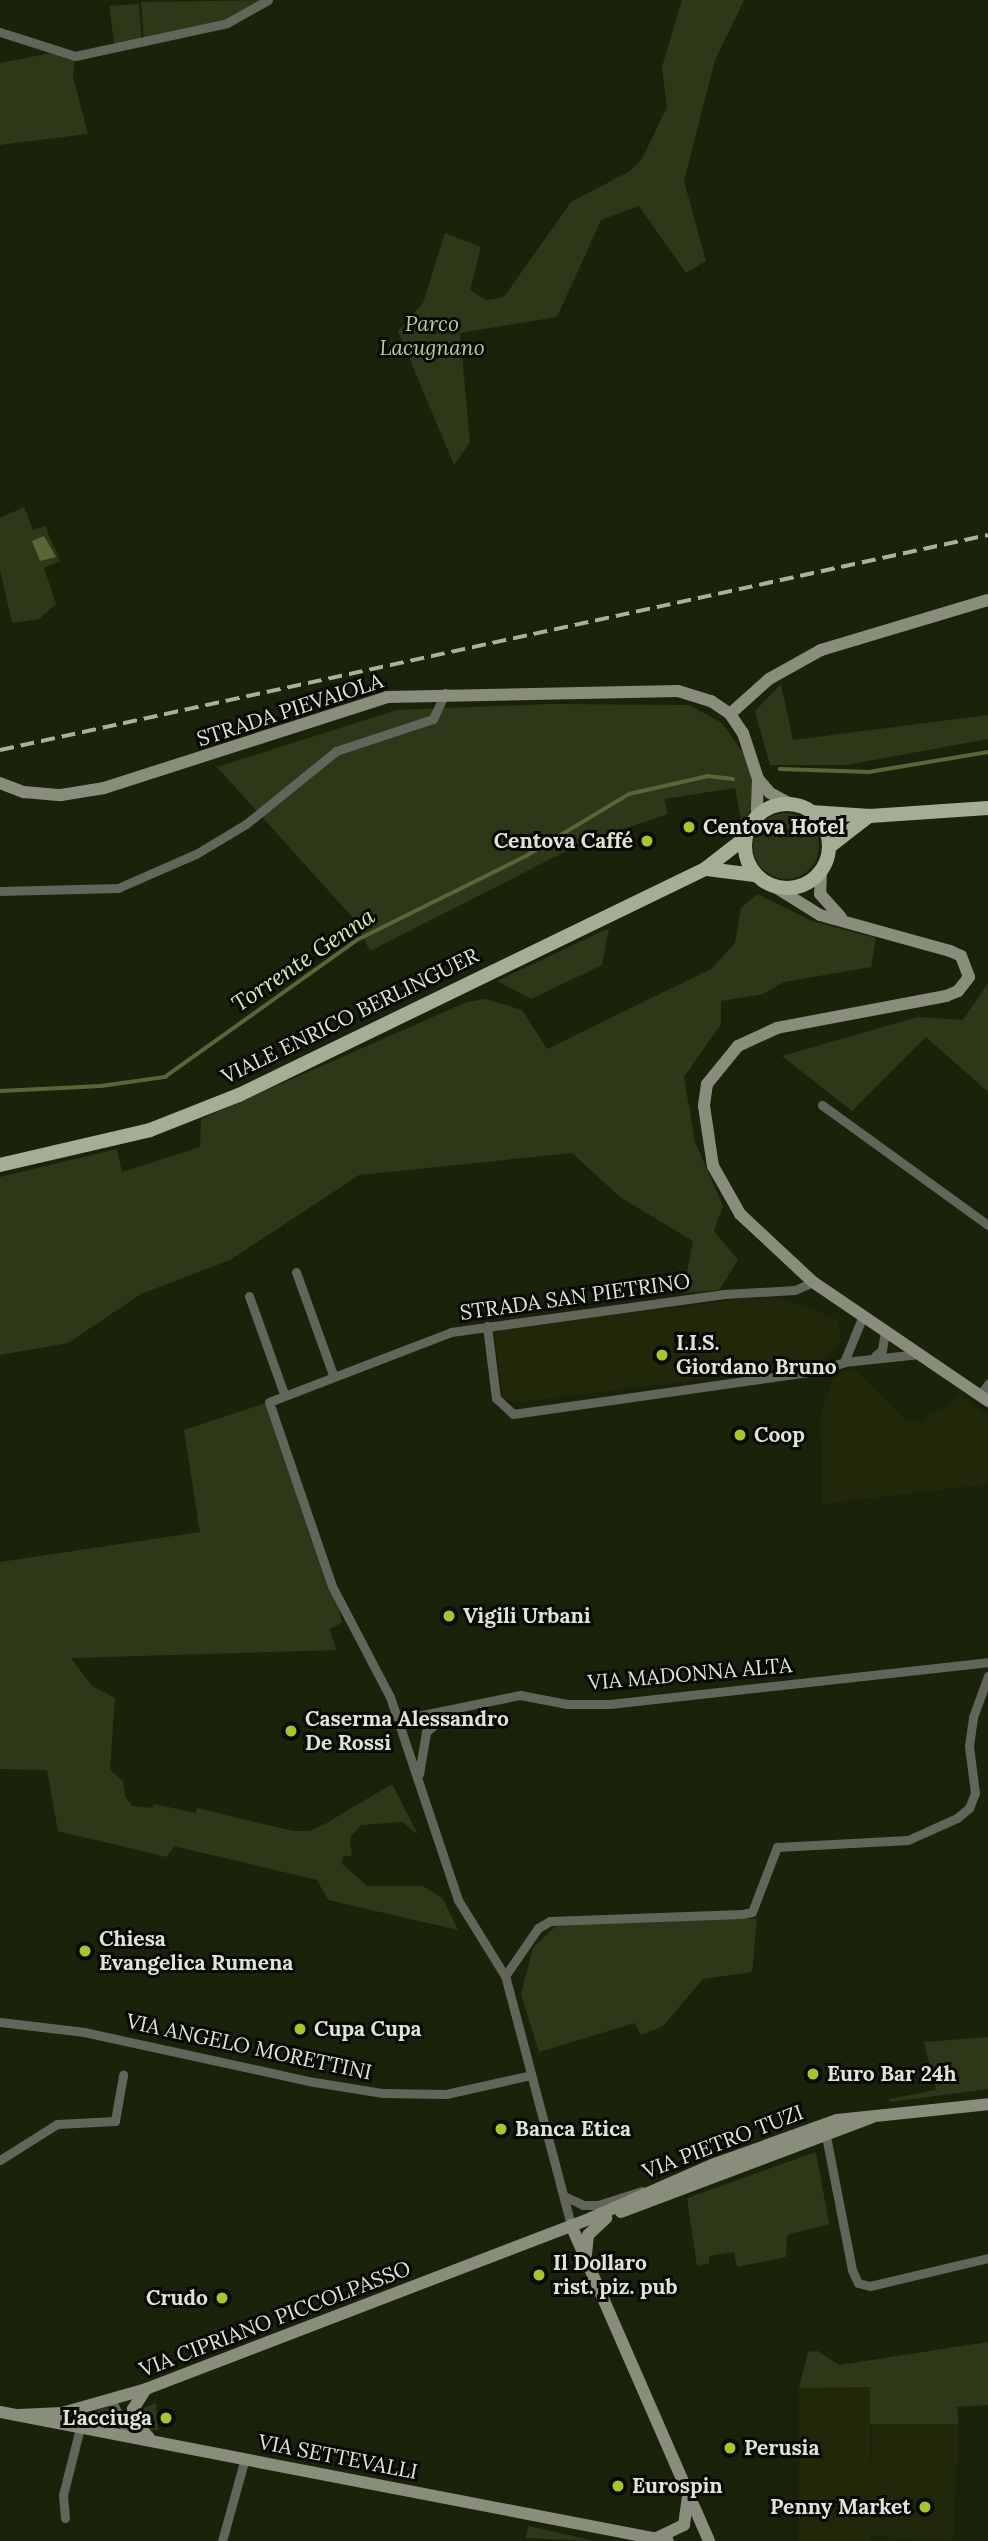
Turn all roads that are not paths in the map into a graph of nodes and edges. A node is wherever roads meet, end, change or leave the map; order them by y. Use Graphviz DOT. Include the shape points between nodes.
graph roads {
  1 [pos="268,0"];
  2 [pos="0,32"];
  3 [pos="988,600"];
  4 [pos="446,692"];
  5 [pos="730,714"];
  6 [pos="758,779"];
  7 [pos="0,783"];
  8 [pos="791,804"];
  9 [pos="988,808"];
  10 [pos="811,812"];
  11 [pos="757,816"];
  12 [pos="870,816"];
  13 [pos="745,838"];
  14 [pos="829,847"];
  15 [pos="705,869"];
  16 [pos="821,870"];
  17 [pos="755,874"];
  18 [pos="775,887"];
  19 [pos="0,891"];
  20 [pos="844,919"];
  21 [pos="822,1105"];
  22 [pos="0,1165"];
  23 [pos="988,1225"];
  24 [pos="296,1272"];
  25 [pos="813,1282"];
  26 [pos="250,1296"];
  27 [pos="862,1318"];
  28 [pos="488,1326"];
  29 [pos="885,1332"];
  30 [pos="920,1354"];
  31 [pos="875,1356"];
  32 [pos="844,1362"];
  33 [pos="333,1374"];
  34 [pos="985,1393"];
  35 [pos="284,1394"];
  36 [pos="988,1662"];
  37 [pos="988,1676"];
  38 [pos="457,1708"];
  39 [pos="398,1720"];
  40 [pos="420,1783"];
  41 [pos="505,1976"];
  42 [pos="0,2022"];
  43 [pos="123,2075"];
  44 [pos="531,2075"];
  45 [pos="988,2104"];
  46 [pos="872,2117"];
  47 [pos="826,2136"];
  48 [pos="0,2160"];
  49 [pos="648,2191"];
  50 [pos="564,2196"];
  51 [pos="591,2218"];
  52 [pos="606,2218"];
  53 [pos="571,2225"];
  54 [pos="540,2238"];
  55 [pos="988,2258"];
  56 [pos="586,2261"];
  57 [pos="146,2389"];
  58 [pos="111,2399"];
  59 [pos="76,2409"];
  60 [pos="0,2412"];
  61 [pos="19,2415"];
  62 [pos="76,2427"];
  63 [pos="128,2435"];
  64 [pos="150,2439"];
  65 [pos="245,2458"];
  66 [pos="688,2493"];
  67 [pos="65,2518"];
  68 [pos="662,2540"];
  69 [pos="222,2541"];
  70 [pos="709,2541"];
  1 -- 2 [label="street" via="226,23 75,56"];
  3 -- 5 [label="main road" via="821,650 769,679 738,702"];
  4 -- 5 [label="main road, STRADA PIEVAIOLA" via="678,691 698,694"];
  4 -- 7 [label="main road, STRADA PIEVAIOLA" via="357,704 104,788 61,794 24,792"];
  4 -- 19 [label="street" via="433,719 336,751 246,824 196,854 118,888"];
  5 -- 6 [label="main road, STRADA PIEVAIOLA" via="743,733"];
  6 -- 8 [label="main road" via="770,793"];
  6 -- 11 [label="main road"];
  8 -- 10 [label="main road"];
  8 -- 11 [label="main road"];
  9 -- 12 [label="main road"];
  10 -- 12 [label="main road"];
  10 -- 14 [label="main road" via="826,831"];
  11 -- 13 [label="main road"];
  12 -- 14 [label="main road"];
  13 -- 15 [label="main road, VIALE ENRICO BERLINGUER"];
  13 -- 17 [label="main road" via="747,861"];
  14 -- 16 [label="main road"];
  15 -- 17 [label="main road"];
  15 -- 22 [label="main road, VIALE ENRICO BERLINGUER" via="239,1095 149,1130"];
  16 -- 18 [label="main road" via="801,886"];
  16 -- 20 [label="main road" via="820,894"];
  17 -- 18 [label="main road"];
  18 -- 20 [label="main road" via="820,915"];
  20 -- 25 [label="main road" via="961,956 969,977 958,992 946,996 759,1034 719,1064 707,1084 706,1137 725,1193 765,1241"];
  21 -- 23 [label="street"];
  24 -- 33 [label="street"];
  25 -- 27 [label="main road"];
  25 -- 28 [label="street, STRADA SAN PIETRINO" via="795,1290 723,1294"];
  26 -- 35 [label="street"];
  27 -- 29 [label="main road"];
  27 -- 32 [label="street"];
  28 -- 32 [label="street" via="496,1398 513,1414 817,1371"];
  28 -- 33 [label="street, STRADA SAN PIETRINO" via="451,1332"];
  29 -- 30 [label="main road"];
  29 -- 31 [label="street" via="882,1350"];
  30 -- 31 [label="street"];
  30 -- 34 [label="main road"];
  31 -- 32 [label="street"];
  33 -- 35 [label="street, STRADA SAN PIETRINO"];
  35 -- 39 [label="street, STRADA SAN PIETRINO" via="269,1402 332,1586"];
  36 -- 38 [label="street, VIA MADONNA ALTA" via="610,1704 567,1704 520,1695"];
  37 -- 41 [label="street" via="973,1717 969,1746 975,1793 969,1808 957,1818 908,1840 777,1847 768,1860 752,1912 550,1921 538,1928"];
  38 -- 39 [label="street, VIA MADONNA ALTA"];
  38 -- 40 [label="street" via="426,1732"];
  39 -- 40 [label="street"];
  40 -- 41 [label="street" via="458,1900"];
  41 -- 44 [label="street"];
  42 -- 44 [label="street, VIA ANGELO MORETTINI" via="85,2032 383,2093 446,2094"];
  43 -- 48 [label="street" via="115,2121 57,2124"];
  44 -- 50 [label="street"];
  45 -- 46 [label="main road, VIA PIETRO TUZI" via="953,2104"];
  46 -- 47 [label="main road, VIA PIETRO TUZI"];
  46 -- 49 [label="main road, VIA PIETRO TUZI" via="837,2120"];
  47 -- 52 [label="main road, VIA PIETRO TUZI"];
  47 -- 55 [label="street" via="858,2283 870,2286"];
  49 -- 50 [label="street" via="583,2206"];
  49 -- 51 [label="main road, VIA PIETRO TUZI"];
  50 -- 53 [label="street"];
  51 -- 52 [label="main road, VIA PIETRO TUZI"];
  51 -- 53 [label="main road, VIA PIETRO TUZI"];
  52 -- 56 [label="main road" via="587,2235"];
  53 -- 54 [label="main road, VIA CIPRIANO PICCOLPASSO"];
  53 -- 56 [label="main road"];
  54 -- 56 [label="main road" via="566,2239"];
  54 -- 57 [label="main road, VIA CIPRIANO PICCOLPASSO"];
  56 -- 66 [label="main road"];
  57 -- 58 [label="main road, VIA CIPRIANO PICCOLPASSO"];
  57 -- 64 [label="main road" via="133,2409 133,2420"];
  58 -- 59 [label="main road, VIA CIPRIANO PICCOLPASSO"];
  58 -- 63 [label="street"];
  59 -- 61 [label="main road, VIA CIPRIANO PICCOLPASSO"];
  59 -- 62 [label="street"];
  60 -- 61 [label="main road, VIA SETTEVALLI"];
  61 -- 62 [label="main road, VIA SETTEVALLI"];
  62 -- 63 [label="main road, VIA SETTEVALLI"];
  62 -- 67 [label="street" via="63,2495"];
  63 -- 64 [label="main road, VIA SETTEVALLI"];
  64 -- 65 [label="main road, VIA SETTEVALLI"];
  65 -- 68 [label="main road, VIA SETTEVALLI"];
  65 -- 69 [label="street"];
  66 -- 68 [label="main road" via="684,2525"];
  66 -- 70 [label="main road"];
}
